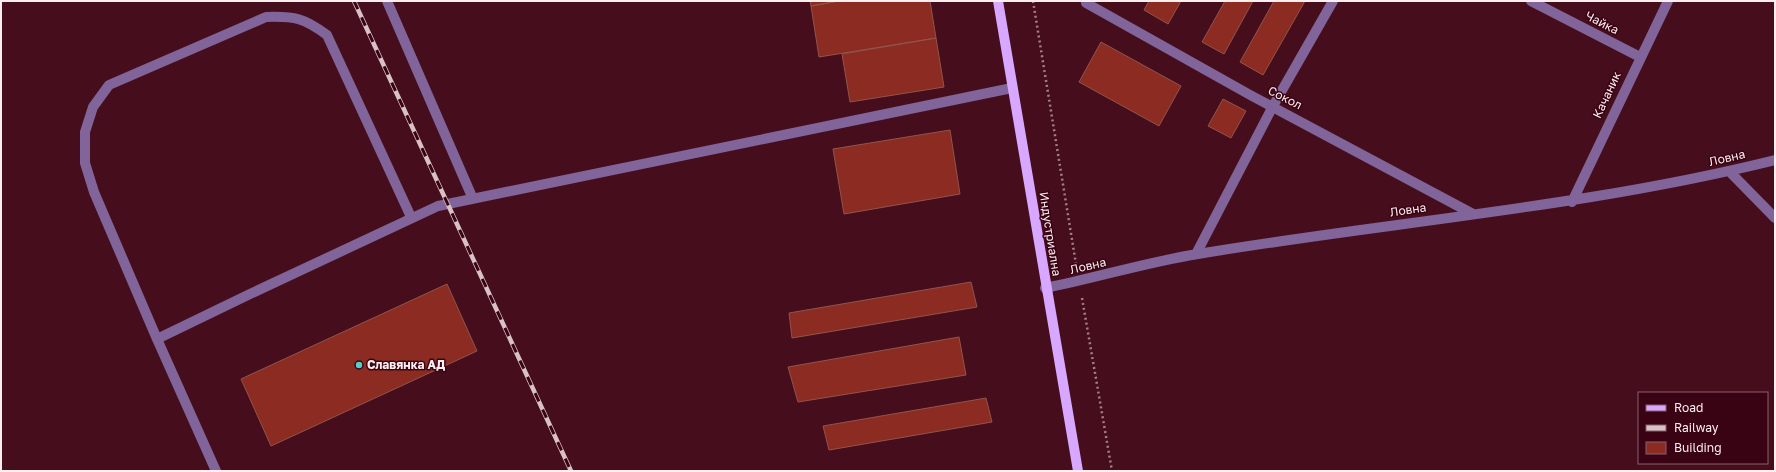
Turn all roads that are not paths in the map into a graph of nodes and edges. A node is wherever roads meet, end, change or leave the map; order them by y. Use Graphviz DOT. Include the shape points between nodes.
graph roads {
  1 [pos="387,1"];
  2 [pos="998,1"];
  3 [pos="1333,1"];
  4 [pos="1531,1"];
  5 [pos="1668,1"];
  6 [pos="1086,3"];
  7 [pos="1640,57"];
  8 [pos="1012,88"];
  9 [pos="1273,106"];
  10 [pos="1775,160"];
  11 [pos="1729,172"];
  12 [pos="473,199"];
  13 [pos="1572,202"];
  14 [pos="1473,214"];
  15 [pos="411,217"];
  16 [pos="1775,218"];
  17 [pos="1196,254"];
  18 [pos="1045,288"];
  19 [pos="158,339"];
  20 [pos="216,471"];
  21 [pos="1078,471"];
  1 -- 12 [label="street"];
  2 -- 8 [label="main road, Индустриална"];
  3 -- 9 [label="street"];
  4 -- 7 [label="street, Чайка"];
  5 -- 7 [label="street, Качаник"];
  6 -- 9 [label="street, Сокол"];
  7 -- 13 [label="street, Качаник"];
  8 -- 12 [label="street"];
  8 -- 18 [label="main road, Индустриална"];
  9 -- 14 [label="street, Сокол"];
  9 -- 17 [label="street"];
  10 -- 11 [label="street, Ловна"];
  11 -- 13 [label="street, Ловна"];
  11 -- 16 [label="street"];
  12 -- 15 [label="street" via="438,206"];
  13 -- 14 [label="street, Ловна"];
  14 -- 17 [label="street, Ловна"];
  15 -- 19 [label="street"];
  15 -- 19 [label="street" via="327,35 310,23 290,16 266,17 110,86 93,107 84,132 85,163 94,192"];
  17 -- 18 [label="street, Ловна"];
  18 -- 21 [label="main road, Индустриална"];
  19 -- 20 [label="street"];
}
